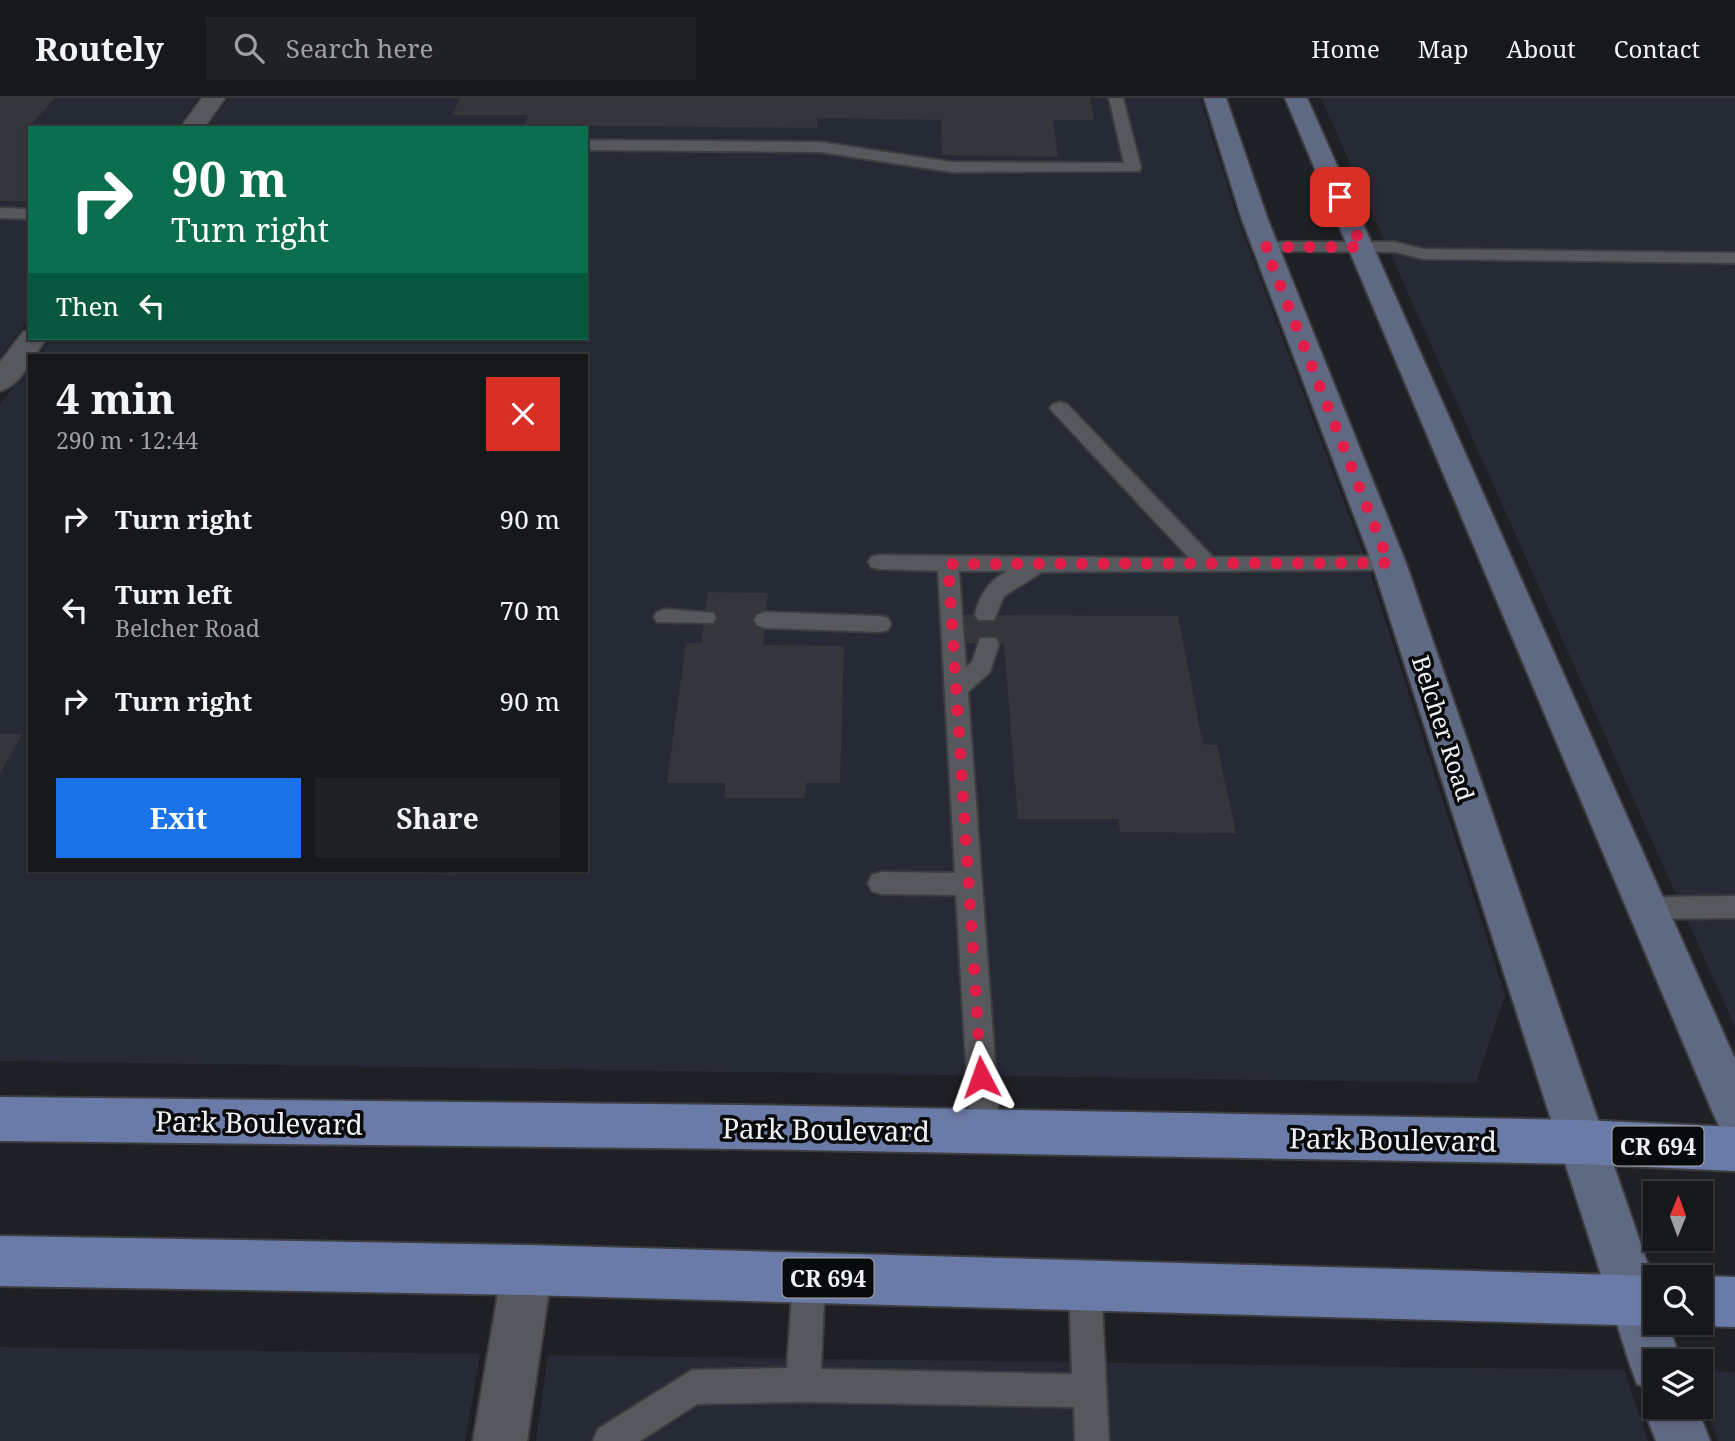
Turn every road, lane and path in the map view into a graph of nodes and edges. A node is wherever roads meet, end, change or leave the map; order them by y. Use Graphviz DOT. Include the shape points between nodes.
graph roads {
  1 [pos="214,98"];
  2 [pos="1116,98"];
  3 [pos="1215,98"];
  4 [pos="1296,98"];
  5 [pos="193,126"];
  6 [pos="588,145"];
  7 [pos="0,213"];
  8 [pos="28,214"];
  9 [pos="1735,243"];
  10 [pos="1265,247"];
  11 [pos="1379,247"];
  12 [pos="1735,258"];
  13 [pos="32,340"];
  14 [pos="0,382"];
  15 [pos="1060,408"];
  16 [pos="879,562"];
  17 [pos="1389,563"];
  18 [pos="948,564"];
  19 [pos="1040,565"];
  20 [pos="1208,565"];
  21 [pos="986,615"];
  22 [pos="665,617"];
  23 [pos="705,618"];
  24 [pos="765,620"];
  25 [pos="880,624"];
  26 [pos="988,644"];
  27 [pos="956,690"];
  28 [pos="881,883"];
  29 [pos="969,884"];
  30 [pos="1735,907"];
  31 [pos="1647,908"];
  32 [pos="1735,1111"];
  33 [pos="0,1119"];
  34 [pos="985,1132"];
  35 [pos="1582,1142"];
  36 [pos="1735,1149"];
  37 [pos="0,1261"];
  38 [pos="527,1270"];
  39 [pos="809,1278"];
  40 [pos="1085,1286"];
  41 [pos="1643,1298"];
  42 [pos="1643,1301"];
  43 [pos="1713,1301"];
  44 [pos="1735,1302"];
  45 [pos="803,1385"];
  46 [pos="1090,1391"];
  47 [pos="1675,1419"];
  48 [pos="500,1441"];
  49 [pos="610,1441"];
  50 [pos="1092,1441"];
  51 [pos="1682,1441"];
  1 -- 5 [label="street"];
  2 -- 6 [label="lane" via="1133,168 951,167 820,147"];
  3 -- 10 [label="main road, Belcher Road"];
  4 -- 11 [label="main road"];
  7 -- 8 [label="lane"];
  9 -- 11 [label="lane" via="1415,239"];
  10 -- 11 [label="lane"];
  10 -- 17 [label="main road, Belcher Road"];
  11 -- 12 [label="lane" via="1423,254"];
  11 -- 31 [label="main road"];
  13 -- 14 [label="street"];
  15 -- 20 [label="lane"];
  16 -- 18 [label="lane"];
  17 -- 20 [label="lane"];
  17 -- 35 [label="main road, Belcher Road"];
  18 -- 19 [label="lane"];
  18 -- 27 [label="lane"];
  19 -- 20 [label="lane"];
  19 -- 21 [label="lane" via="1001,583 988,601"];
  22 -- 23 [label="lane"];
  24 -- 25 [label="lane"];
  26 -- 27 [label="lane" via="982,666"];
  27 -- 29 [label="lane"];
  28 -- 29 [label="lane"];
  29 -- 34 [label="lane"];
  30 -- 31 [label="lane"];
  31 -- 32 [label="main road"];
  33 -- 34 [label="main road, Park Boulevard / CR 694"];
  34 -- 35 [label="main road, Park Boulevard / CR 694"];
  35 -- 36 [label="main road, Park Boulevard / CR 694"];
  35 -- 41 [label="main road, Belcher Road"];
  37 -- 38 [label="main road, CR 694"];
  38 -- 39 [label="main road, CR 694"];
  38 -- 48 [label="street"];
  39 -- 40 [label="main road, CR 694"];
  39 -- 45 [label="lane"];
  40 -- 42 [label="main road, CR 694"];
  40 -- 46 [label="lane"];
  43 -- 44 [label="main road"];
  45 -- 46 [label="lane"];
  45 -- 49 [label="lane" via="692,1387"];
  46 -- 50 [label="lane"];
  47 -- 51 [label="main road"];
}
